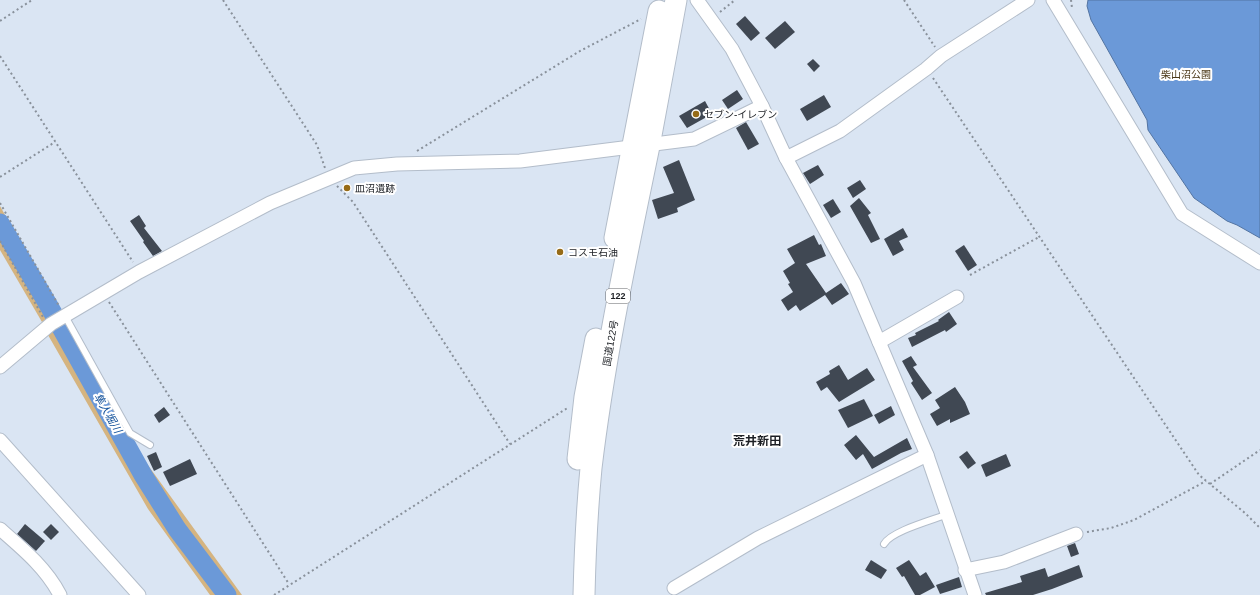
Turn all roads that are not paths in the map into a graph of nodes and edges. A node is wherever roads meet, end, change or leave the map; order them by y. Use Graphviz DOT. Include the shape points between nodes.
graph roads {
  1 [pos="676,0"];
  2 [pos="697,0"];
  3 [pos="1028,0"];
  4 [pos="1053,0"];
  5 [pos="660,7"];
  6 [pos="762,106"];
  7 [pos="641,146"];
  8 [pos="786,158"];
  9 [pos="1260,262"];
  10 [pos="958,297"];
  11 [pos="65,316"];
  12 [pos="879,342"];
  13 [pos="0,367"];
  14 [pos="0,440"];
  15 [pos="150,445"];
  16 [pos="927,454"];
  17 [pos="948,514"];
  18 [pos="0,529"];
  19 [pos="1076,534"];
  20 [pos="884,544"];
  21 [pos="966,570"];
  22 [pos="674,588"];
  23 [pos="60,595"];
  24 [pos="140,595"];
  25 [pos="569,595"];
  26 [pos="584,595"];
  27 [pos="975,595"];
  1 -- 7 [label="highway, 国道122号 / 122"];
  2 -- 6 [label="street" via="732,49"];
  3 -- 8 [label="street" via="941,56 840,132"];
  4 -- 9 [label="street" via="1182,214"];
  5 -- 7 [label="highway, 国道122号 / 122"];
  6 -- 7 [label="street" via="694,139"];
  6 -- 8 [label="street"];
  7 -- 11 [label="street" via="520,161 397,164 354,168 270,203 139,272"];
  7 -- 25 [label="highway, 国道122号 / 122" via="586,397 571,540"];
  7 -- 26 [label="highway, 国道122号 / 122" via="591,469"];
  8 -- 12 [label="street" via="854,283"];
  10 -- 12 [label="street"];
  11 -- 13 [label="street" via="50,325"];
  11 -- 15 [label="lane" via="130,433"];
  12 -- 16 [label="street"];
  14 -- 24 [label="street"];
  16 -- 17 [label="street"];
  16 -- 22 [label="street" via="758,538"];
  17 -- 20 [label="lane" via="890,537"];
  17 -- 21 [label="street"];
  18 -- 23 [label="street" via="40,566"];
  19 -- 21 [label="street" via="1004,562"];
  21 -- 27 [label="street"];
}
